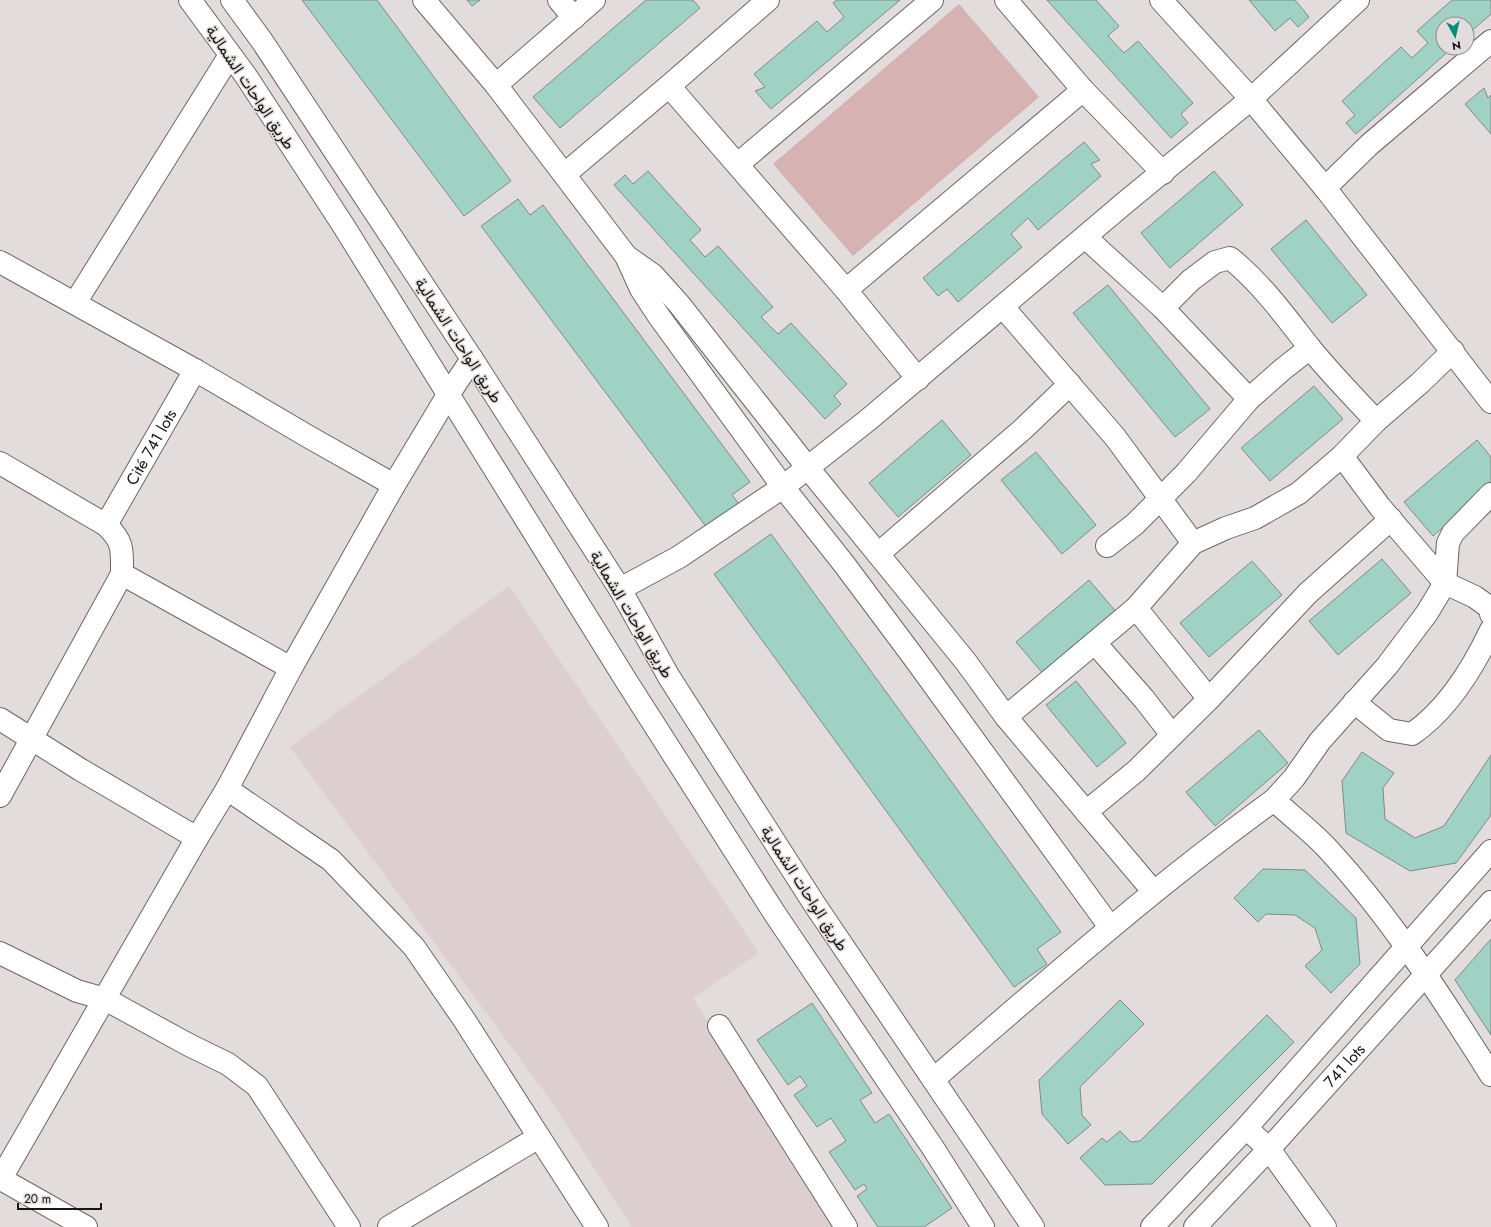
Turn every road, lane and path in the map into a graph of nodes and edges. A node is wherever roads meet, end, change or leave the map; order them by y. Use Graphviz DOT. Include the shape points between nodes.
graph roads {
  1 [pos="190,0"];
  2 [pos="232,0"];
  3 [pos="424,0"];
  4 [pos="559,0"];
  5 [pos="594,0"];
  6 [pos="932,0"];
  7 [pos="1006,0"];
  8 [pos="1161,0"];
  9 [pos="758,3"];
  10 [pos="1350,3"];
  11 [pos="574,18"];
  12 [pos="1491,41"];
  13 [pos="230,55"];
  14 [pos="496,85"];
  15 [pos="669,86"];
  16 [pos="1083,90"];
  17 [pos="1251,100"];
  18 [pos="738,164"];
  19 [pos="1163,172"];
  20 [pos="565,174"];
  21 [pos="1325,188"];
  22 [pos="1085,237"];
  23 [pos="626,256"];
  24 [pos="2,268"];
  25 [pos="846,290"];
  26 [pos="75,303"];
  27 [pos="1003,307"];
  28 [pos="1163,308"];
  29 [pos="1310,348"];
  30 [pos="1453,351"];
  31 [pos="472,359"];
  32 [pos="196,370"];
  33 [pos="918,379"];
  34 [pos="1070,384"];
  35 [pos="448,395"];
  36 [pos="1249,399"];
  37 [pos="1491,402"];
  38 [pos="1376,421"];
  39 [pos="1342,456"];
  40 [pos="0,463"];
  41 [pos="808,468"];
  42 [pos="394,485"];
  43 [pos="783,487"];
  44 [pos="1491,494"];
  45 [pos="1160,500"];
  46 [pos="1391,519"];
  47 [pos="106,524"];
  48 [pos="1193,542"];
  49 [pos="1107,546"];
  50 [pos="878,554"];
  51 [pos="122,574"];
  52 [pos="1445,583"];
  53 [pos="620,589"];
  54 [pos="1136,608"];
  55 [pos="1491,614"];
  56 [pos="1491,630"];
  57 [pos="1095,643"];
  58 [pos="292,668"];
  59 [pos="1209,699"];
  60 [pos="1354,702"];
  61 [pos="1006,717"];
  62 [pos="0,719"];
  63 [pos="1172,735"];
  64 [pos="32,740"];
  65 [pos="228,789"];
  66 [pos="0,796"];
  67 [pos="1274,800"];
  68 [pos="1086,812"];
  69 [pos="196,838"];
  70 [pos="1491,851"];
  71 [pos="1153,891"];
  72 [pos="1491,902"];
  73 [pos="1110,927"];
  74 [pos="1405,947"];
  75 [pos="0,953"];
  76 [pos="1426,974"];
  77 [pos="105,999"];
  78 [pos="719,1026"];
  79 [pos="1491,1075"];
  80 [pos="934,1079"];
  81 [pos="1246,1128"];
  82 [pos="539,1137"];
  83 [pos="1269,1149"];
  84 [pos="0,1180"];
  85 [pos="86,1227"];
  86 [pos="349,1227"];
  87 [pos="389,1227"];
  88 [pos="597,1227"];
  89 [pos="846,1227"];
  90 [pos="982,1227"];
  91 [pos="1033,1227"];
  92 [pos="1152,1227"];
  93 [pos="1195,1227"];
  94 [pos="1325,1227"];
  1 -- 13 [label="street, طريق الواحات الشمالية"];
  2 -- 31 [label="street, طريق الواحات الشمالية" via="262,41"];
  3 -- 14 [label="street"];
  4 -- 11 [label="street"];
  5 -- 11 [label="street"];
  6 -- 18 [label="street"];
  7 -- 16 [label="street"];
  8 -- 17 [label="street"];
  9 -- 15 [label="street"];
  10 -- 17 [label="street"];
  11 -- 14 [label="street"];
  12 -- 21 [label="street" via="1369,145"];
  13 -- 26 [label="street"];
  13 -- 35 [label="street, طريق الواحات الشمالية" via="343,225"];
  14 -- 20 [label="street"];
  15 -- 18 [label="street"];
  15 -- 20 [label="street"];
  16 -- 19 [label="street"];
  16 -- 25 [label="street"];
  17 -- 19 [label="street"];
  17 -- 21 [label="street"];
  18 -- 25 [label="street"];
  19 -- 22 [label="street"];
  20 -- 23 [label="street"];
  21 -- 30 [label="street"];
  22 -- 27 [label="street"];
  22 -- 28 [label="street"];
  23 -- 41 [label="street" via="653,275 679,304"];
  23 -- 43 [label="street" via="641,289 658,315"];
  24 -- 26 [label="street"];
  25 -- 33 [label="street"];
  26 -- 32 [label="street"];
  27 -- 33 [label="street"];
  27 -- 34 [label="street"];
  28 -- 29 [label="street" via="1215,262 1230,258 1268,294"];
  28 -- 36 [label="street"];
  29 -- 36 [label="street"];
  29 -- 38 [label="street"];
  30 -- 37 [label="street"];
  30 -- 38 [label="street"];
  31 -- 35 [label="street"];
  31 -- 53 [label="street, طريق الواحات الشمالية"];
  32 -- 42 [label="street"];
  32 -- 47 [label="street, Cité 741 lots"];
  33 -- 41 [label="street"];
  34 -- 45 [label="street" via="1115,437"];
  34 -- 50 [label="street" via="1023,429"];
  35 -- 42 [label="street"];
  35 -- 90 [label="street, طريق الواحات الشمالية" via="775,914 933,1148"];
  36 -- 45 [label="street"];
  38 -- 39 [label="street"];
  39 -- 46 [label="street"];
  39 -- 48 [label="street" via="1299,493 1275,507 1255,518"];
  40 -- 47 [label="street"];
  41 -- 43 [label="street"];
  41 -- 50 [label="street"];
  42 -- 58 [label="street"];
  43 -- 53 [label="street" via="679,557"];
  43 -- 73 [label="street" via="844,564"];
  44 -- 52 [label="street" via="1453,533 1448,543"];
  45 -- 48 [label="street"];
  45 -- 49 [label="street"];
  46 -- 52 [label="street"];
  46 -- 59 [label="street" via="1308,593"];
  47 -- 51 [label="street" via="117,535 122,549"];
  48 -- 54 [label="street"];
  50 -- 61 [label="street" via="966,662"];
  51 -- 58 [label="street"];
  51 -- 64 [label="street"];
  52 -- 55 [label="street" via="1475,597 1490,608"];
  52 -- 60 [label="street" via="1427,613 1387,666"];
  53 -- 80 [label="street, طريق الواحات الشمالية" via="670,677 815,905"];
  54 -- 57 [label="street"];
  54 -- 59 [label="street"];
  56 -- 60 [label="street" via="1460,682 1427,723 1412,734 1389,730"];
  57 -- 61 [label="street"];
  57 -- 63 [label="street"];
  58 -- 65 [label="street"];
  59 -- 63 [label="street"];
  60 -- 67 [label="street"];
  61 -- 68 [label="street"];
  62 -- 64 [label="street"];
  63 -- 68 [label="street" via="1136,771"];
  64 -- 66 [label="street"];
  64 -- 69 [label="street"];
  65 -- 69 [label="street"];
  65 -- 82 [label="street" via="330,860 414,947"];
  67 -- 71 [label="street"];
  67 -- 74 [label="street" via="1325,847"];
  68 -- 71 [label="street"];
  69 -- 77 [label="street"];
  70 -- 74 [label="street"];
  71 -- 73 [label="street"];
  72 -- 76 [label="street, 741 lots"];
  73 -- 80 [label="street"];
  74 -- 76 [label="street"];
  74 -- 81 [label="street"];
  75 -- 77 [label="street" via="77,991"];
  76 -- 79 [label="street"];
  76 -- 83 [label="street, 741 lots"];
  77 -- 84 [label="street"];
  77 -- 86 [label="street" via="228,1064 257,1086"];
  78 -- 89 [label="street"];
  80 -- 91 [label="street, طريق الواحات الشمالية"];
  81 -- 83 [label="street"];
  81 -- 92 [label="street"];
  82 -- 87 [label="street"];
  82 -- 88 [label="street"];
  83 -- 93 [label="street, 741 lots"];
  83 -- 94 [label="street"];
  84 -- 85 [label="street"];
}
